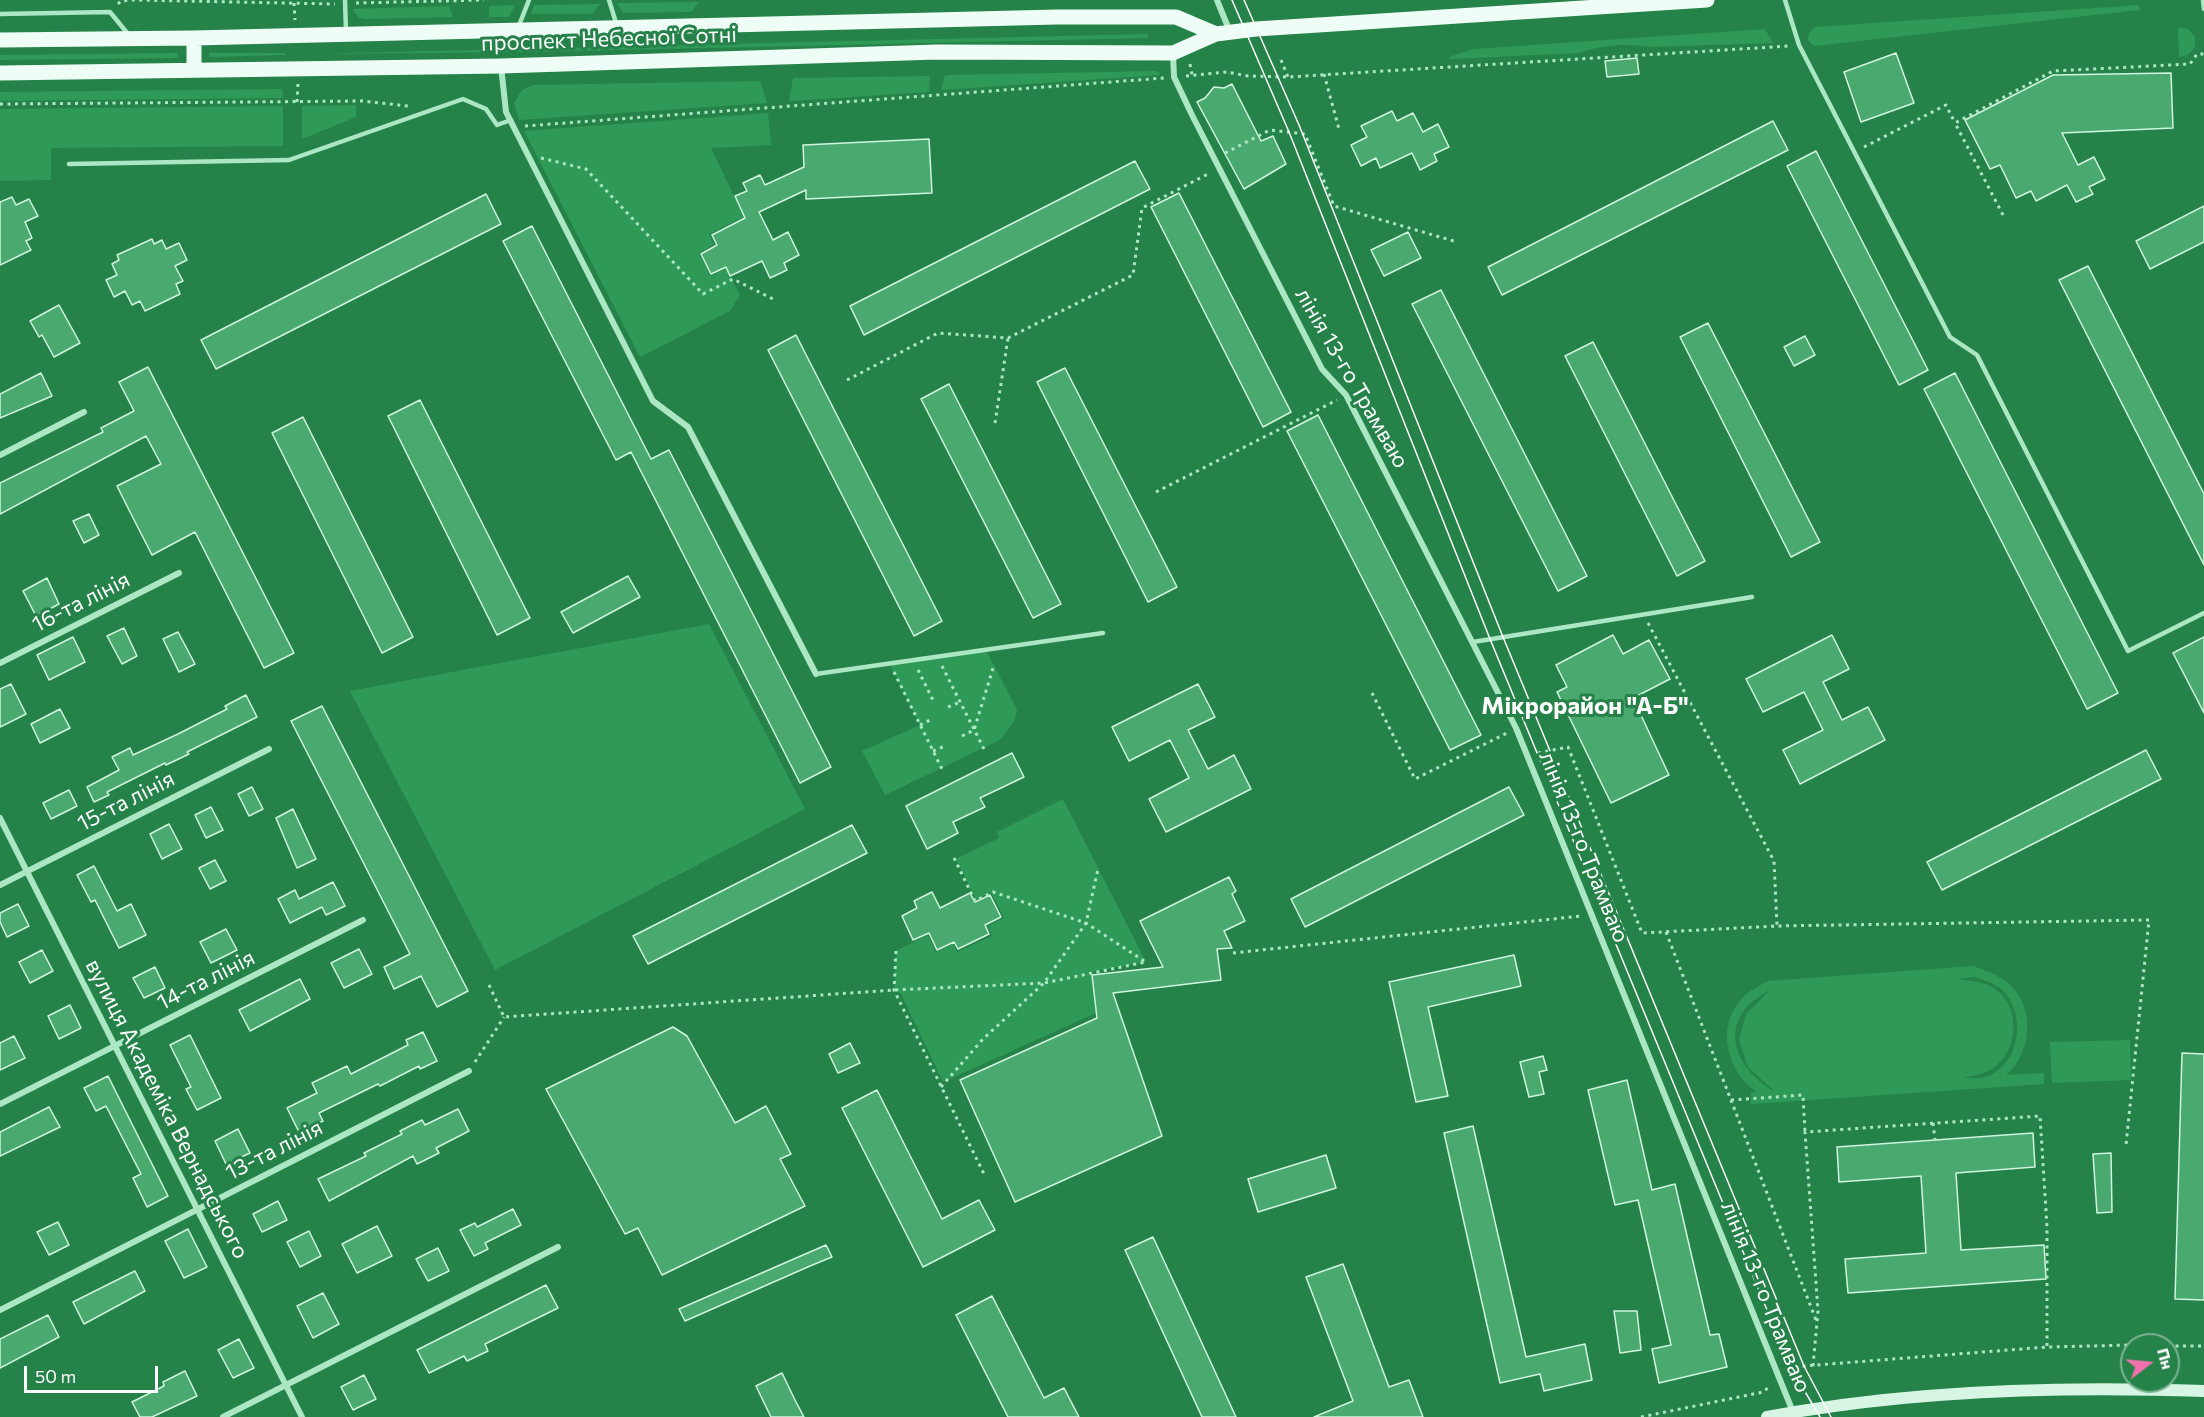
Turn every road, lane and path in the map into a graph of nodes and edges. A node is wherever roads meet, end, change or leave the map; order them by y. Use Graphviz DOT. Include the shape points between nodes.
graph roads {
  1 [pos="121,0"];
  2 [pos="133,0"];
  3 [pos="484,0"];
  4 [pos="529,0"];
  5 [pos="609,0"];
  6 [pos="1217,0"];
  7 [pos="1707,0"];
  8 [pos="1785,0"];
  9 [pos="2203,0"];
  10 [pos="328,2"];
  11 [pos="345,2"];
  12 [pos="2204,9"];
  13 [pos="111,12"];
  14 [pos="0,14"];
  15 [pos="617,27"];
  16 [pos="517,30"];
  17 [pos="1223,33"];
  18 [pos="346,34"];
  19 [pos="194,38"];
  20 [pos="131,39"];
  21 [pos="0,40"];
  22 [pos="1800,45"];
  23 [pos="1173,53"];
  24 [pos="2204,54"];
  25 [pos="1281,60"];
  26 [pos="1190,64"];
  27 [pos="501,66"];
  28 [pos="194,69"];
  29 [pos="2082,70"];
  30 [pos="0,73"];
  31 [pos="1324,74"];
  32 [pos="1192,75"];
  33 [pos="2082,75"];
  34 [pos="1174,77"];
  35 [pos="1288,77"];
  36 [pos="298,83"];
  37 [pos="297,102"];
  38 [pos="0,104"];
  39 [pos="434,109"];
  40 [pos="1955,123"];
  41 [pos="512,124"];
  42 [pos="1340,129"];
  43 [pos="1855,151"];
  44 [pos="528,155"];
  45 [pos="1214,159"];
  46 [pos="69,164"];
  47 [pos="1219,169"];
  48 [pos="2003,215"];
  49 [pos="1457,242"];
  50 [pos="775,300"];
  51 [pos="1008,338"];
  52 [pos="847,380"];
  53 [pos="1346,395"];
  54 [pos="84,412"];
  55 [pos="995,423"];
  56 [pos="0,455"];
  57 [pos="1156,492"];
  58 [pos="179,573"];
  59 [pos="1752,597"];
  60 [pos="2204,613"];
  61 [pos="1644,615"];
  62 [pos="1103,633"];
  63 [pos="1473,642"];
  64 [pos="937,656"];
  65 [pos="913,660"];
  66 [pos="0,663"];
  67 [pos="889,663"];
  68 [pos="994,665"];
  69 [pos="816,674"];
  70 [pos="1372,693"];
  71 [pos="933,700"];
  72 [pos="960,702"];
  73 [pos="948,707"];
  74 [pos="932,719"];
  75 [pos="920,725"];
  76 [pos="1516,728"];
  77 [pos="974,730"];
  78 [pos="962,736"];
  79 [pos="945,746"];
  80 [pos="269,749"];
  81 [pos="933,752"];
  82 [pos="986,753"];
  83 [pos="1528,755"];
  84 [pos="944,773"];
  85 [pos="0,818"];
  86 [pos="954,858"];
  87 [pos="1098,869"];
  88 [pos="27,871"];
  89 [pos="0,885"];
  90 [pos="1592,915"];
  91 [pos="363,920"];
  92 [pos="1086,923"];
  93 [pos="1777,926"];
  94 [pos="1666,932"];
  95 [pos="896,951"];
  96 [pos="1233,953"];
  97 [pos="1044,982"];
  98 [pos="489,985"];
  99 [pos="894,990"];
  100 [pos="504,1017"];
  101 [pos="115,1046"];
  102 [pos="469,1071"];
  103 [pos="941,1087"];
  104 [pos="1731,1100"];
  105 [pos="0,1104"];
  106 [pos="1933,1123"];
  107 [pos="1805,1132"];
  108 [pos="1935,1140"];
  109 [pos="2126,1145"];
  110 [pos="984,1174"];
  111 [pos="198,1209"];
  112 [pos="558,1247"];
  113 [pos="0,1310"];
  114 [pos="1816,1322"];
  115 [pos="2120,1345"];
  116 [pos="2180,1346"];
  117 [pos="2204,1346"];
  118 [pos="2047,1347"];
  119 [pos="286,1385"];
  120 [pos="2204,1390"];
  121 [pos="1763,1392"];
  122 [pos="1795,1414"];
  123 [pos="223,1417"];
  124 [pos="302,1417"];
  125 [pos="1641,1417"];
  126 [pos="1767,1417"];
  1 -- 2 [label="path"];
  1 -- 13 [label="path"];
  2 -- 10 [label="path"];
  3 -- 11 [label="path"];
  4 -- 16 [label="lane"];
  5 -- 15 [label="lane"];
  6 -- 17 [label="street"];
  7 -- 17 [label="main road, проспект Небесної Сотні"];
  8 -- 22 [label="lane"];
  9 -- 12 [label="lane"];
  10 -- 11 [label="path"];
  11 -- 18 [label="lane"];
  13 -- 14 [label="lane"];
  13 -- 20 [label="lane"];
  15 -- 16 [label="main road, проспект Небесної Сотні"];
  15 -- 17 [label="main road, проспект Небесної Сотні" via="1176,17"];
  16 -- 18 [label="main road, проспект Небесної Сотні"];
  17 -- 23 [label="main road, проспект Небесної Сотні"];
  18 -- 19 [label="main road, проспект Небесної Сотні"];
  19 -- 20 [label="main road, проспект Небесної Сотні"];
  19 -- 28 [label="main road"];
  20 -- 21 [label="main road, проспект Небесної Сотні"];
  22 -- 31 [label="path"];
  22 -- 43 [label="lane"];
  23 -- 27 [label="main road, проспект Небесної Сотні" via="914,52"];
  23 -- 34 [label="street, лінія 13-го Трамваю"];
  24 -- 29 [label="path" via="2197,54 2190,64"];
  25 -- 35 [label="path"];
  26 -- 32 [label="path"];
  27 -- 28 [label="main road, проспект Небесної Сотні"];
  27 -- 41 [label="street" via="506,112"];
  28 -- 30 [label="main road, проспект Небесної Сотні"];
  29 -- 33 [label="path"];
  29 -- 40 [label="path" via="2053,70"];
  31 -- 35 [label="path"];
  31 -- 42 [label="path"];
  32 -- 34 [label="path"];
  32 -- 35 [label="path" via="1227,72"];
  34 -- 41 [label="path"];
  34 -- 45 [label="street, лінія 13-го Трамваю"];
  36 -- 37 [label="path"];
  37 -- 38 [label="path"];
  37 -- 39 [label="path" via="362,101"];
  39 -- 41 [label="lane" via="463,99 486,109 497,125"];
  39 -- 46 [label="lane" via="289,160"];
  40 -- 43 [label="path" via="1946,105"];
  40 -- 48 [label="path"];
  41 -- 44 [label="street"];
  43 -- 60 [label="lane" via="1950,337 1977,355 2128,651"];
  44 -- 50 [label="path" via="586,169 703,294 733,279"];
  44 -- 69 [label="street" via="653,401 688,427"];
  45 -- 47 [label="street, лінія 13-го Трамваю"];
  45 -- 49 [label="path" via="1270,130 1305,134 1334,206"];
  47 -- 51 [label="path" via="1142,208 1133,275"];
  47 -- 53 [label="street, лінія 13-го Трамваю" via="1322,369"];
  51 -- 52 [label="path" via="938,333"];
  51 -- 55 [label="path"];
  53 -- 57 [label="path"];
  53 -- 63 [label="street, лінія 13-го Трамваю"];
  54 -- 56 [label="street"];
  58 -- 66 [label="street, 16-та лінія"];
  59 -- 61 [label="lane"];
  61 -- 63 [label="lane"];
  61 -- 93 [label="path" via="1774,861"];
  62 -- 64 [label="lane"];
  63 -- 76 [label="street, лінія 13-го Трамваю"];
  64 -- 65 [label="lane"];
  64 -- 72 [label="path"];
  65 -- 67 [label="lane"];
  65 -- 71 [label="path"];
  67 -- 69 [label="lane"];
  67 -- 75 [label="path"];
  68 -- 77 [label="path"];
  70 -- 76 [label="path" via="1415,779"];
  72 -- 73 [label="path"];
  72 -- 77 [label="path"];
  74 -- 75 [label="path"];
  75 -- 81 [label="path"];
  76 -- 83 [label="street, лінія 13-го Трамваю"];
  77 -- 78 [label="path"];
  77 -- 82 [label="path"];
  79 -- 81 [label="path"];
  80 -- 88 [label="street, 15-та лінія"];
  81 -- 84 [label="path"];
  83 -- 90 [label="street, лінія 13-го Трамваю"];
  83 -- 94 [label="path" via="1568,747 1642,933"];
  85 -- 88 [label="street, вулиця Академіка Вернадського"];
  86 -- 92 [label="path" via="975,901 993,892"];
  87 -- 92 [label="path"];
  88 -- 89 [label="street, 15-та лінія"];
  88 -- 101 [label="street, вулиця Академіка Вернадського"];
  90 -- 96 [label="path"];
  90 -- 122 [label="street, лінія 13-го Трамваю"];
  91 -- 101 [label="street, 14-та лінія"];
  92 -- 97 [label="path"];
  92 -- 97 [label="path" via="1146,962"];
  93 -- 94 [label="path"];
  93 -- 109 [label="path" via="2149,920"];
  94 -- 104 [label="path"];
  95 -- 99 [label="path"];
  97 -- 99 [label="path"];
  97 -- 103 [label="path" via="983,1039"];
  98 -- 100 [label="path"];
  99 -- 100 [label="path"];
  99 -- 103 [label="path"];
  100 -- 102 [label="path"];
  101 -- 105 [label="street, 14-та лінія"];
  101 -- 111 [label="street, вулиця Академіка Вернадського"];
  102 -- 111 [label="street, 13-та лінія"];
  103 -- 110 [label="path"];
  104 -- 107 [label="path" via="1803,1095"];
  104 -- 114 [label="path"];
  106 -- 107 [label="path"];
  106 -- 108 [label="path"];
  106 -- 118 [label="path" via="2040,1116 2047,1227"];
  107 -- 114 [label="path"];
  111 -- 113 [label="street, 13-та лінія"];
  111 -- 119 [label="street, вулиця Академіка Вернадського"];
  112 -- 119 [label="street"];
  114 -- 118 [label="path" via="1813,1366"];
  115 -- 118 [label="path"];
  116 -- 117 [label="path"];
  119 -- 123 [label="street"];
  119 -- 124 [label="street, вулиця Академіка Вернадського"];
  120 -- 122 [label="main road" via="1990,1391"];
  121 -- 125 [label="path"];
  122 -- 126 [label="main road"];
}
